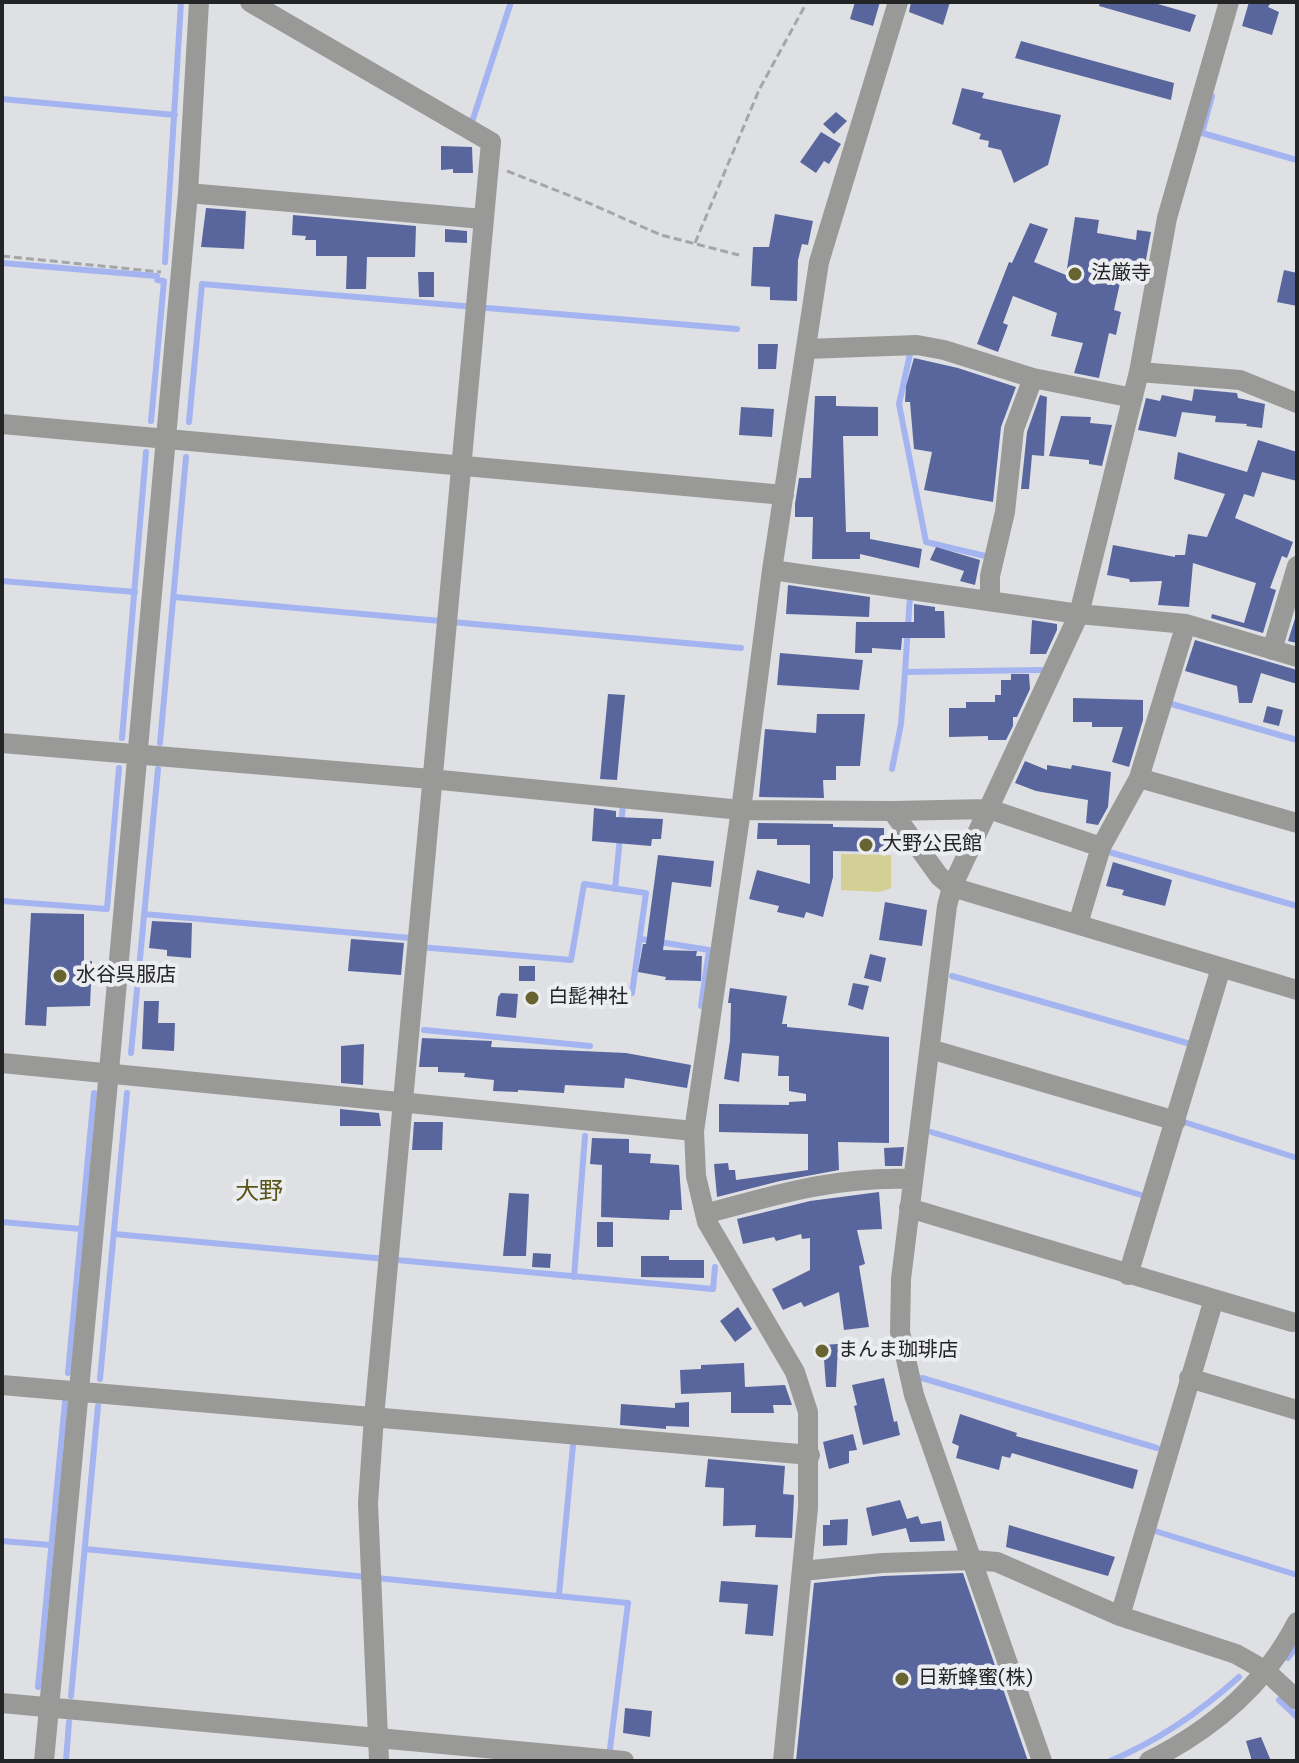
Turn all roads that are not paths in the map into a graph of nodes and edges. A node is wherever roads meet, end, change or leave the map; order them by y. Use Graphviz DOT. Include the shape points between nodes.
graph roads {
  1 [pos="199,2"];
  2 [pos="250,2"];
  3 [pos="898,2"];
  4 [pos="1229,2"];
  5 [pos="188,193"];
  6 [pos="483,219"];
  7 [pos="806,349"];
  8 [pos="1139,372"];
  9 [pos="1033,378"];
  10 [pos="1133,398"];
  11 [pos="1297,403"];
  12 [pos="2,424"];
  13 [pos="166,439"];
  14 [pos="460,465"];
  15 [pos="784,495"];
  16 [pos="1297,566"];
  17 [pos="772,570"];
  18 [pos="990,600"];
  19 [pos="1079,614"];
  20 [pos="1186,624"];
  21 [pos="1272,650"];
  22 [pos="1297,657"];
  23 [pos="2,743"];
  24 [pos="137,755"];
  25 [pos="1139,778"];
  26 [pos="431,779"];
  27 [pos="989,809"];
  28 [pos="741,810"];
  29 [pos="892,811"];
  30 [pos="1297,823"];
  31 [pos="1101,847"];
  32 [pos="952,887"];
  33 [pos="1078,924"];
  34 [pos="1221,968"];
  35 [pos="1297,990"];
  36 [pos="930,1049"];
  37 [pos="2,1063"];
  38 [pos="109,1071"];
  39 [pos="403,1102"];
  40 [pos="1176,1121"];
  41 [pos="694,1131"];
  42 [pos="913,1179"];
  43 [pos="909,1208"];
  44 [pos="705,1214"];
  45 [pos="1128,1275"];
  46 [pos="1214,1299"];
  47 [pos="1292,1322"];
  48 [pos="1189,1378"];
  49 [pos="2,1385"];
  50 [pos="80,1393"];
  51 [pos="1297,1410"];
  52 [pos="374,1417"];
  53 [pos="810,1455"];
  54 [pos="973,1560"];
  55 [pos="802,1571"];
  56 [pos="1120,1616"];
  57 [pos="1297,1622"];
  58 [pos="1266,1671"];
  59 [pos="1297,1700"];
  60 [pos="2,1703"];
  61 [pos="50,1708"];
  62 [pos="378,1740"];
  63 [pos="44,1761"];
  64 [pos="379,1761"];
  65 [pos="624,1761"];
  66 [pos="783,1761"];
  67 [pos="1042,1761"];
  68 [pos="1149,1761"];
  1 -- 5 [label="street"];
  2 -- 6 [label="street" via="491,142"];
  3 -- 7 [label="street" via="831,216"];
  4 -- 8 [label="street" via="1167,218"];
  5 -- 6 [label="street"];
  5 -- 13 [label="street"];
  6 -- 14 [label="street"];
  7 -- 9 [label="street" via="917,345"];
  7 -- 15 [label="street"];
  8 -- 10 [label="street"];
  8 -- 11 [label="street" via="1240,380"];
  9 -- 10 [label="street"];
  9 -- 18 [label="street" via="1014,429"];
  10 -- 19 [label="street"];
  12 -- 13 [label="street"];
  13 -- 14 [label="street"];
  13 -- 24 [label="street"];
  14 -- 15 [label="street"];
  14 -- 26 [label="street"];
  15 -- 17 [label="street"];
  16 -- 21 [label="street"];
  17 -- 18 [label="street"];
  17 -- 28 [label="street"];
  18 -- 19 [label="street"];
  19 -- 20 [label="street"];
  19 -- 27 [label="street"];
  20 -- 21 [label="street"];
  20 -- 25 [label="street"];
  21 -- 22 [label="street"];
  23 -- 24 [label="street"];
  24 -- 26 [label="street"];
  24 -- 38 [label="street"];
  25 -- 30 [label="street"];
  25 -- 31 [label="street"];
  26 -- 28 [label="street"];
  26 -- 39 [label="street"];
  27 -- 29 [label="street"];
  27 -- 31 [label="street"];
  27 -- 32 [label="street"];
  28 -- 29 [label="street"];
  28 -- 41 [label="street"];
  29 -- 32 [label="street"];
  31 -- 33 [label="street"];
  32 -- 33 [label="street"];
  32 -- 36 [label="street"];
  33 -- 34 [label="street"];
  34 -- 35 [label="street"];
  34 -- 40 [label="street"];
  36 -- 40 [label="street"];
  36 -- 42 [label="street"];
  37 -- 38 [label="street"];
  38 -- 39 [label="street"];
  38 -- 50 [label="street"];
  39 -- 41 [label="street"];
  39 -- 52 [label="street"];
  40 -- 45 [label="street"];
  41 -- 44 [label="street"];
  42 -- 43 [label="street"];
  42 -- 44 [label="street" via="872,1177 810,1185"];
  43 -- 45 [label="street"];
  43 -- 54 [label="street" via="899,1305 904,1360"];
  44 -- 53 [label="street" via="795,1372 808,1412"];
  45 -- 46 [label="street"];
  46 -- 47 [label="street"];
  46 -- 48 [label="street"];
  48 -- 51 [label="street"];
  48 -- 56 [label="street"];
  49 -- 50 [label="street"];
  50 -- 52 [label="street"];
  50 -- 61 [label="street"];
  52 -- 53 [label="street"];
  52 -- 62 [label="street" via="368,1503"];
  53 -- 55 [label="street"];
  54 -- 55 [label="street"];
  54 -- 56 [label="street" via="997,1562"];
  54 -- 67 [label="street"];
  55 -- 66 [label="street"];
  56 -- 58 [label="street" via="1236,1654"];
  57 -- 58 [label="street"];
  58 -- 59 [label="street"];
  58 -- 68 [label="street" via="1219,1719"];
  60 -- 61 [label="street"];
  61 -- 62 [label="street"];
  61 -- 63 [label="street"];
  62 -- 64 [label="street"];
  62 -- 65 [label="street"];
}
